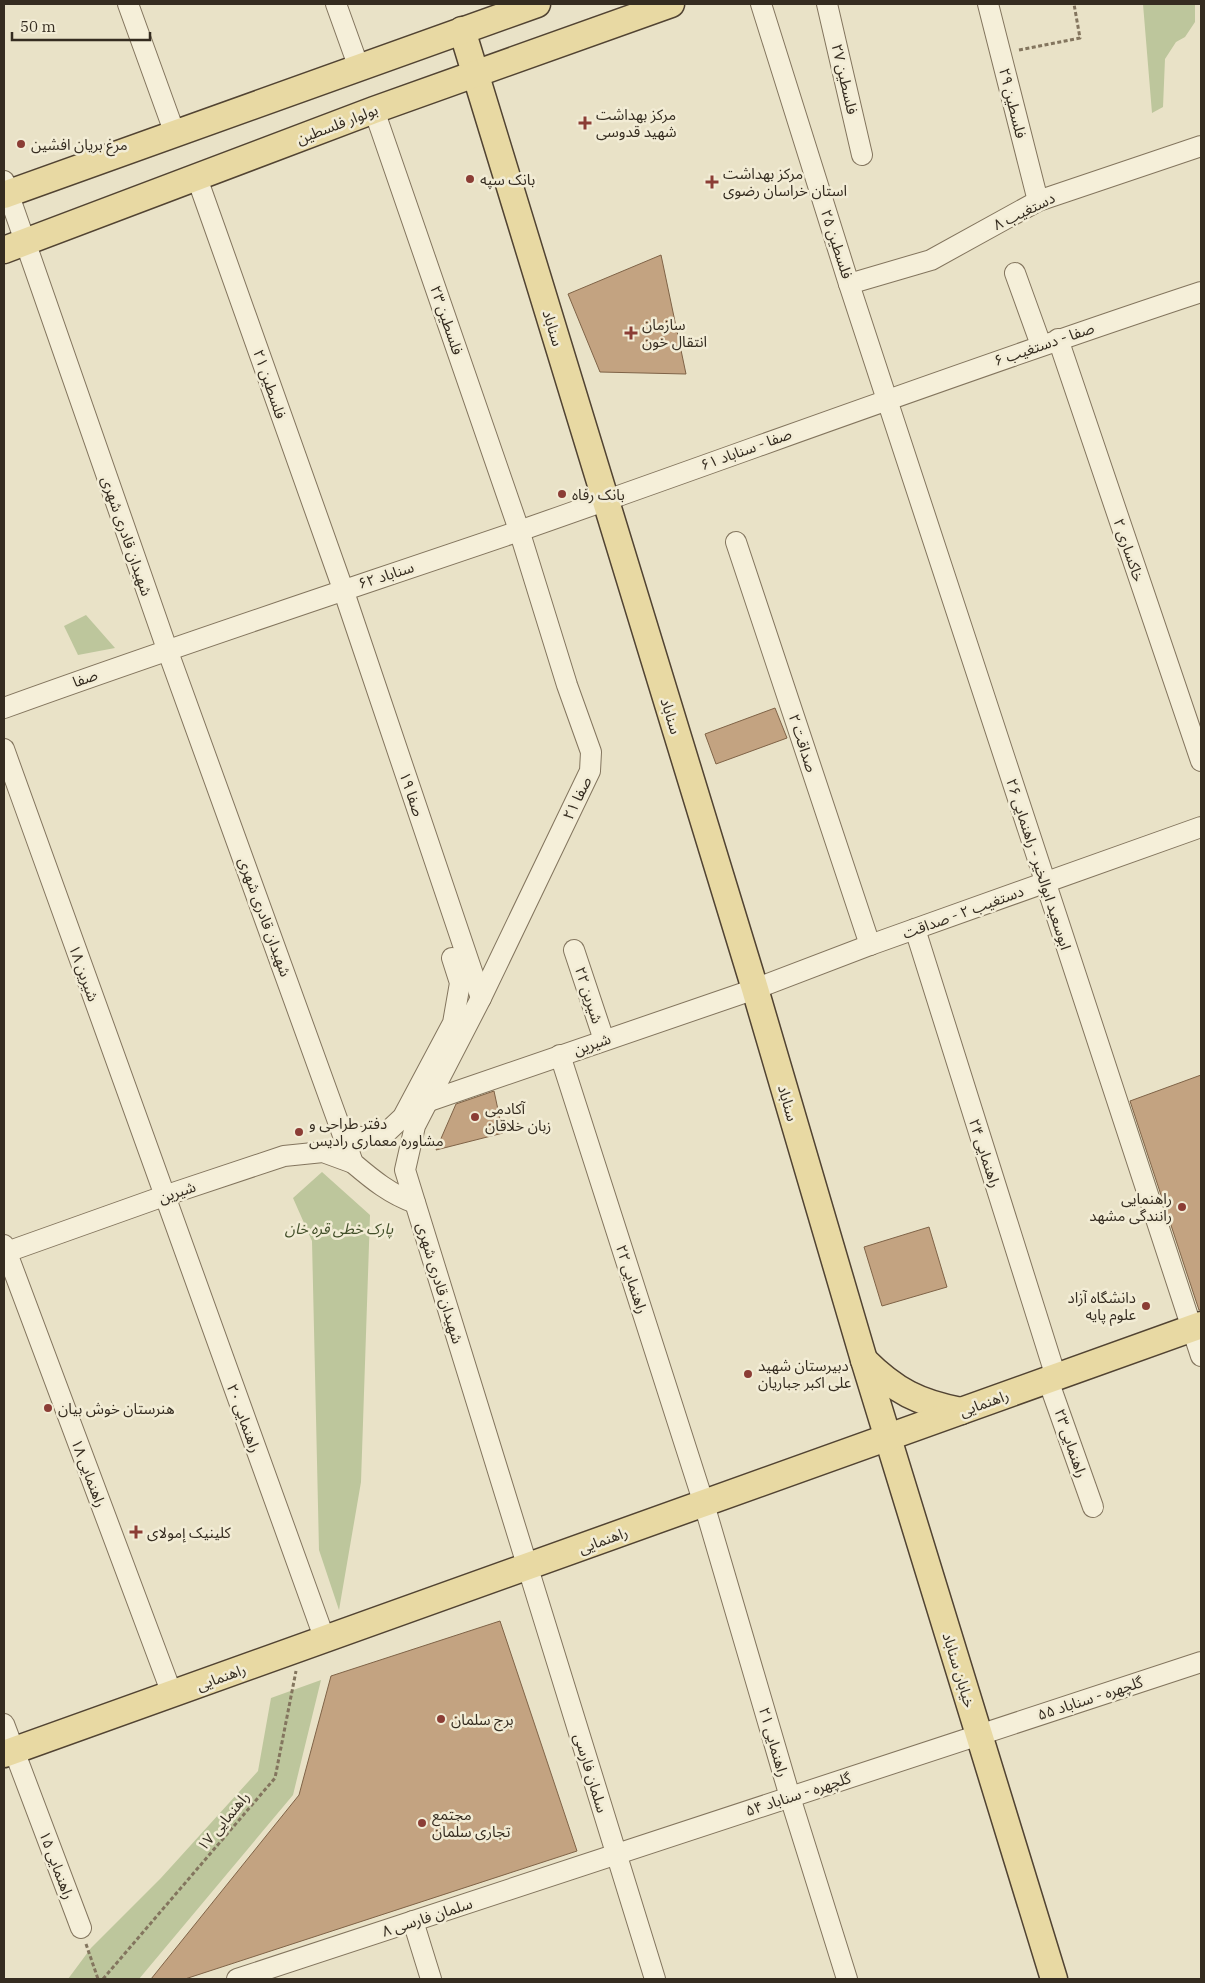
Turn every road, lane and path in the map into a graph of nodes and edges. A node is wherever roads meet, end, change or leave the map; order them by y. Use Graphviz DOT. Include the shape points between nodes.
graph roads {
  1 [pos="128,4"];
  2 [pos="336,4"];
  3 [pos="537,4"];
  4 [pos="672,4"];
  5 [pos="761,4"];
  6 [pos="827,4"];
  7 [pos="988,4"];
  8 [pos="1074,4"];
  9 [pos="462,30"];
  10 [pos="1000,54"];
  11 [pos="359,68"];
  12 [pos="476,72"];
  13 [pos="374,110"];
  14 [pos="175,134"];
  15 [pos="1201,146"];
  16 [pos="862,155"];
  17 [pos="197,178"];
  18 [pos="5,190"];
  19 [pos="1038,201"];
  20 [pos="9,248"];
  21 [pos="1015,273"];
  22 [pos="850,284"];
  23 [pos="1201,292"];
  24 [pos="1049,342"];
  25 [pos="887,399"];
  26 [pos="604,500"];
  27 [pos="520,530"];
  28 [pos="736,542"];
  29 [pos="343,589"];
  30 [pos="167,649"];
  31 [pos="4,708"];
  32 [pos="4,749"];
  33 [pos="1201,761"];
  34 [pos="1201,827"];
  35 [pos="429,842"];
  36 [pos="1046,882"];
  37 [pos="915,929"];
  38 [pos="870,945"];
  39 [pos="574,950"];
  40 [pos="755,989"];
  41 [pos="481,998"];
  42 [pos="604,1040"];
  43 [pos="560,1055"];
  44 [pos="429,1101"];
  45 [pos="344,1136"];
  46 [pos="353,1163"];
  47 [pos="164,1196"];
  48 [pos="415,1203"];
  49 [pos="5,1250"];
  50 [pos="1197,1327"];
  51 [pos="1201,1356"];
  52 [pos="864,1360"];
  53 [pos="1052,1379"];
  54 [pos="961,1411"];
  55 [pos="888,1438"];
  56 [pos="704,1504"];
  57 [pos="1093,1507"];
  58 [pos="528,1567"];
  59 [pos="325,1640"];
  60 [pos="300,1648"];
  61 [pos="1201,1662"];
  62 [pos="172,1694"];
  63 [pos="4,1724"];
  64 [pos="979,1735"];
  65 [pos="9,1753"];
  66 [pos="790,1797"];
  67 [pos="616,1854"];
  68 [pos="413,1921"];
  69 [pos="81,1928"];
  70 [pos="98,1979"];
  71 [pos="103,1979"];
  72 [pos="240,1979"];
  73 [pos="431,1979"];
  74 [pos="655,1979"];
  75 [pos="847,1979"];
  76 [pos="1054,1979"];
  1 -- 14 [label="street"];
  2 -- 11 [label="street"];
  3 -- 9 [label="main road"];
  4 -- 12 [label="main road, بولوار فلسطین"];
  5 -- 22 [label="street, فلسطین ۲۵"];
  6 -- 16 [label="street, فلسطین ۲۷"];
  7 -- 10 [label="street, فلسطین ۲۹"];
  8 -- 10 [label="path" via="1080,38"];
  9 -- 11 [label="main road"];
  9 -- 12 [label="main road"];
  10 -- 19 [label="street, فلسطین ۲۹"];
  11 -- 14 [label="main road"];
  12 -- 13 [label="main road, بولوار فلسطین"];
  12 -- 26 [label="main road, سناباد"];
  13 -- 17 [label="main road, بولوار فلسطین"];
  13 -- 27 [label="street, فلسطین ۲۳"];
  14 -- 18 [label="main road"];
  15 -- 19 [label="street, دستغیب ۸"];
  17 -- 20 [label="main road, بولوار فلسطین"];
  17 -- 29 [label="street, فلسطین ۲۱"];
  18 -- 20 [label="street, شهیدان قادری شهری"];
  19 -- 22 [label="street, دستغیب ۸" via="931,260"];
  20 -- 30 [label="street, شهیدان قادری شهری"];
  21 -- 24 [label="street, خاکساری ۲"];
  22 -- 25 [label="street, فلسطین ۲۵"];
  23 -- 24 [label="street, صفا - دستغیب ۶"];
  24 -- 25 [label="street, صفا - دستغیب ۶"];
  24 -- 33 [label="street, خاکساری ۲"];
  25 -- 26 [label="street, صفا - سناباد ۶۱"];
  25 -- 36 [label="street, ابوسعید ابوالخیر - راهنمایی ۲۶"];
  26 -- 27 [label="street, سناباد ۶۲"];
  26 -- 40 [label="main road, سناباد"];
  27 -- 29 [label="street, سناباد ۶۲"];
  27 -- 41 [label="street, صفا ۲۱" via="591,752 590,771"];
  28 -- 38 [label="street, صداقت ۲"];
  29 -- 30 [label="street, سناباد ۶۲"];
  29 -- 35 [label="street, صفا ۱۹"];
  30 -- 31 [label="street, صفا"];
  30 -- 45 [label="street, شهیدان قادری شهری"];
  32 -- 47 [label="street, شیرین ۱۸"];
  34 -- 36 [label="street, دستغیب ۲ - صداقت"];
  35 -- 41 [label="street, صفا ۱۹"];
  35 -- 45 [label="street" via="426,876 460,983 453,1024 403,1116 386,1133"];
  36 -- 37 [label="street, دستغیب ۲ - صداقت"];
  36 -- 50 [label="street, ابوسعید ابوالخیر - راهنمایی ۲۶"];
  37 -- 38 [label="street, دستغیب ۲ - صداقت"];
  37 -- 53 [label="street, راهنمایی ۲۴"];
  38 -- 40 [label="street, دستغیب ۲ - صداقت"];
  39 -- 42 [label="street, شیرین ۲۲"];
  40 -- 42 [label="street, شیرین"];
  40 -- 52 [label="main road, سناباد"];
  41 -- 44 [label="street, صفا ۲۱"];
  42 -- 43 [label="street, شیرین"];
  43 -- 44 [label="street, شیرین"];
  43 -- 56 [label="street, راهنمایی ۲۲"];
  44 -- 48 [label="street, صفا ۲۱" via="416,1126 405,1170"];
  45 -- 46 [label="street, شهیدان قادری شهری"];
  46 -- 47 [label="street, شیرین" via="323,1152 284,1156"];
  46 -- 48 [label="street, شهیدان قادری شهری" via="377,1184"];
  47 -- 49 [label="street, شیرین"];
  47 -- 59 [label="street, راهنمایی ۲۰"];
  48 -- 58 [label="street, شهیدان قادری شهری"];
  49 -- 62 [label="street, راهنمایی ۱۸"];
  50 -- 51 [label="street, ابوسعید ابوالخیر - راهنمایی ۲۶"];
  50 -- 53 [label="main road, راهنمایی"];
  52 -- 54 [label="main road" via="883,1380 907,1396 933,1406"];
  52 -- 55 [label="main road, خیابان سناباد"];
  53 -- 54 [label="main road, راهنمایی"];
  53 -- 57 [label="street, راهنمایی ۲۳"];
  54 -- 55 [label="main road, راهنمایی"];
  55 -- 56 [label="main road, راهنمایی"];
  55 -- 64 [label="main road, خیابان سناباد"];
  56 -- 58 [label="main road, راهنمایی"];
  56 -- 66 [label="street, راهنمایی ۲۱"];
  58 -- 59 [label="main road, راهنمایی"];
  58 -- 67 [label="street, سلمان فارسی"];
  59 -- 60 [label="main road, راهنمایی"];
  60 -- 62 [label="main road, راهنمایی"];
  60 -- 71 [label="path, راهنمایی ۱۷" via="275,1778"];
  61 -- 64 [label="street, گلچهره - سناباد ۵۵"];
  62 -- 65 [label="main road, راهنمایی"];
  63 -- 65 [label="street, راهنمایی ۱۵"];
  64 -- 66 [label="street, گلچهره - سناباد ۵۴"];
  64 -- 76 [label="main road, خیابان سناباد"];
  65 -- 69 [label="street, راهنمایی ۱۵"];
  66 -- 67 [label="street, گلچهره - سناباد ۵۴"];
  66 -- 75 [label="street, راهنمایی ۲۱"];
  67 -- 68 [label="street, سلمان فارسی ۸"];
  67 -- 74 [label="street, سلمان فارسی"];
  68 -- 72 [label="street, سلمان فارسی ۸"];
  68 -- 73 [label="street"];
  69 -- 70 [label="path"];
}
